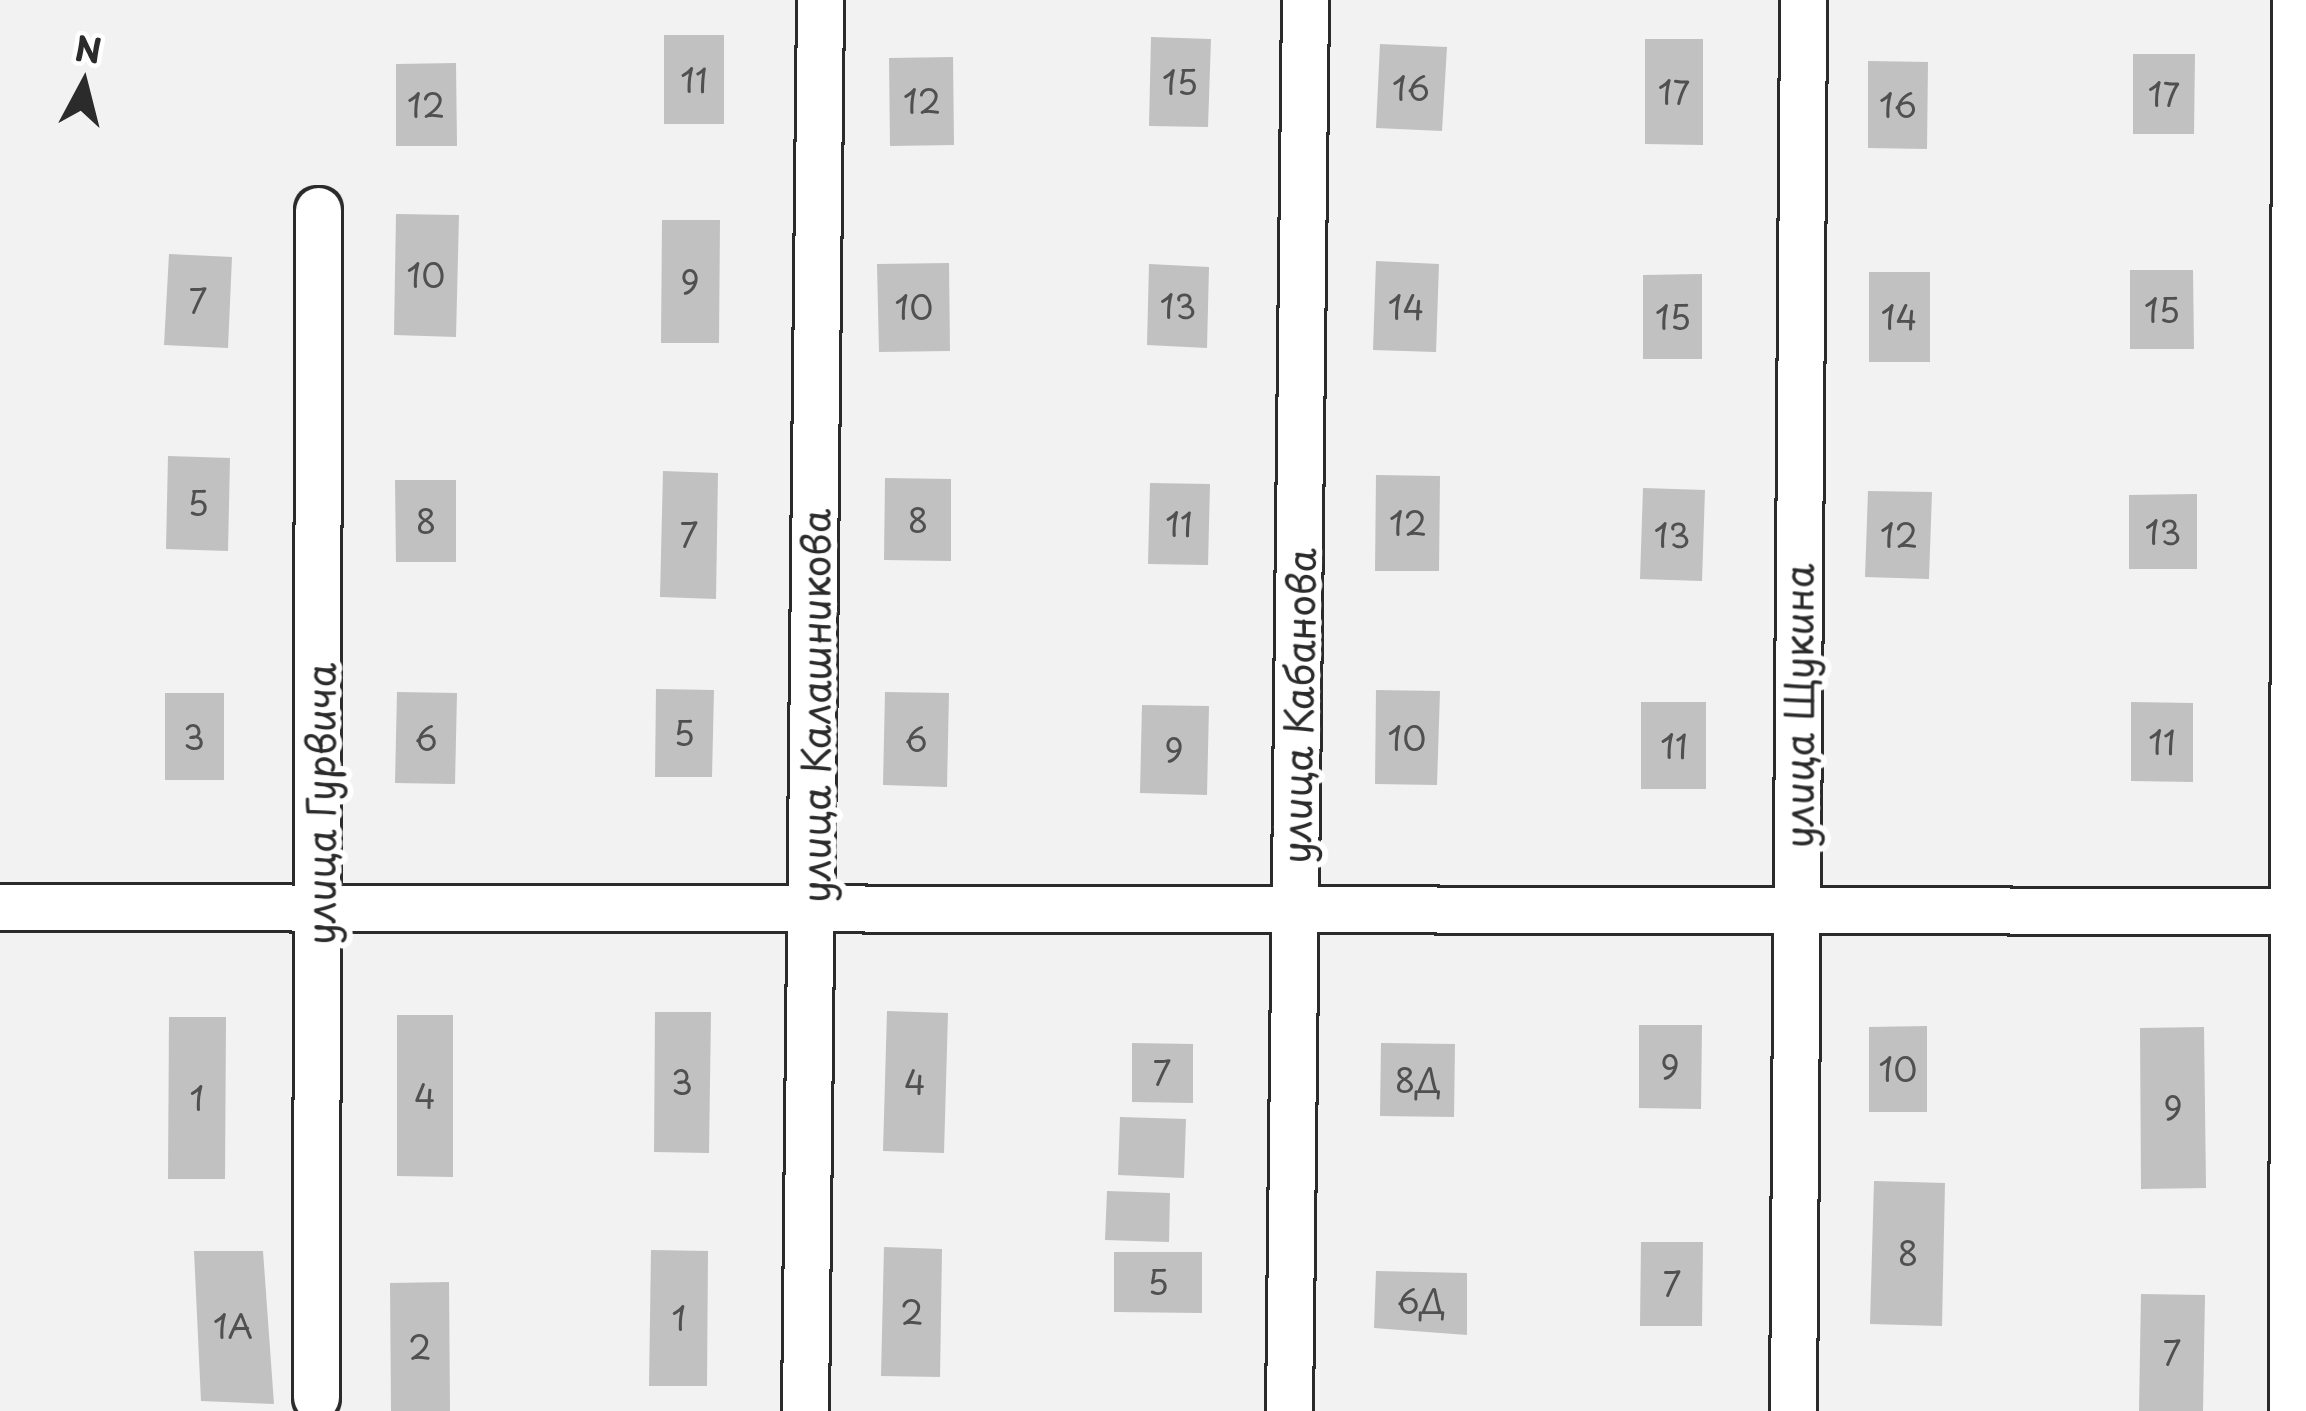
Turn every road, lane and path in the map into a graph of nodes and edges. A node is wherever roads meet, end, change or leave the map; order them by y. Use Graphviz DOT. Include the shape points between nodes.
graph roads {
  1 [pos="820,0"];
  2 [pos="1305,0"];
  3 [pos="1803,0"];
  4 [pos="2295,0"];
  5 [pos="318,210"];
  6 [pos="0,907"];
  7 [pos="1296,907"];
  8 [pos="813,909"];
  9 [pos="1796,909"];
  10 [pos="2298,911"];
  11 [pos="321,912"];
  12 [pos="316,1397"];
  13 [pos="805,1411"];
  14 [pos="1289,1411"];
  15 [pos="1792,1411"];
  16 [pos="2292,1411"];
  1 -- 8 [label="street, улица Калашникова"];
  2 -- 7 [label="street, улица Кабанова"];
  3 -- 9 [label="street, улица Щукина"];
  4 -- 10 [label="street"];
  5 -- 11 [label="street, улица Гурвича"];
  6 -- 11 [label="street"];
  7 -- 8 [label="street"];
  7 -- 9 [label="street"];
  7 -- 14 [label="street, улица Кабанова"];
  8 -- 11 [label="street"];
  8 -- 13 [label="street, улица Калашникова"];
  9 -- 10 [label="street"];
  9 -- 15 [label="street, улица Щукина"];
  10 -- 16 [label="street"];
  11 -- 12 [label="street, улица Гурвича"];
}
